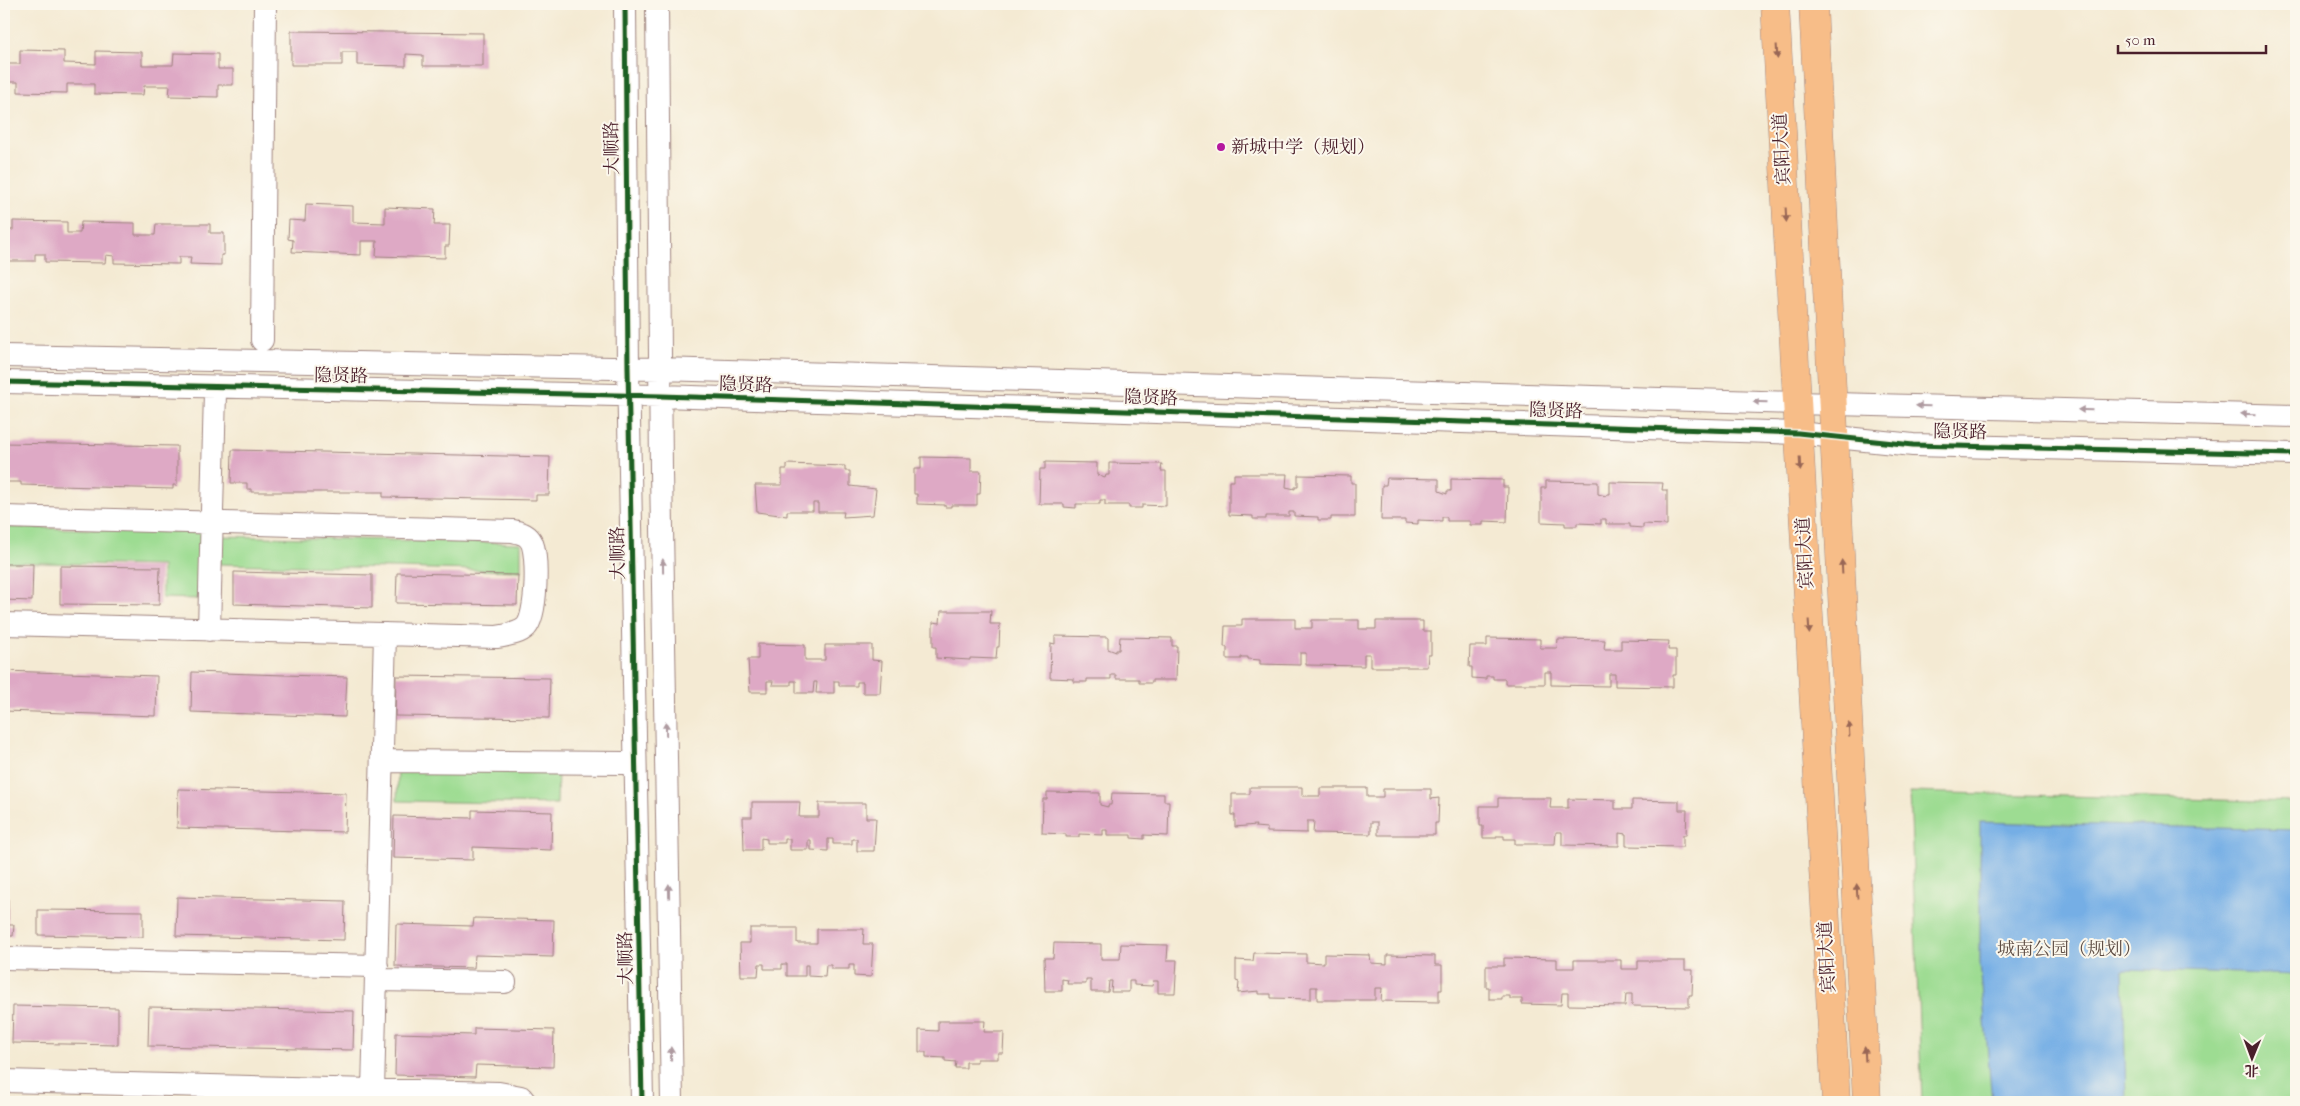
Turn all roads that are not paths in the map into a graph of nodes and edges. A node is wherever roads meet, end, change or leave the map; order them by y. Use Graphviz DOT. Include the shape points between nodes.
graph roads {
  1 [pos="265,4"];
  2 [pos="625,4"];
  3 [pos="657,4"];
  4 [pos="1775,4"];
  5 [pos="1813,4"];
  6 [pos="262,340"];
  7 [pos="4,356"];
  8 [pos="628,368"];
  9 [pos="661,369"];
  10 [pos="4,382"];
  11 [pos="215,392"];
  12 [pos="629,396"];
  13 [pos="661,396"];
  14 [pos="1796,403"];
  15 [pos="1834,404"];
  16 [pos="2296,416"];
  17 [pos="1798,433"];
  18 [pos="1835,436"];
  19 [pos="2296,454"];
  20 [pos="4,517"];
  21 [pos="4,624"];
  22 [pos="209,630"];
  23 [pos="385,634"];
  24 [pos="382,761"];
  25 [pos="624,763"];
  26 [pos="4,958"];
  27 [pos="376,973"];
  28 [pos="505,982"];
  29 [pos="4,1081"];
  30 [pos="374,1090"];
  31 [pos="525,1102"];
  32 [pos="642,1102"];
  33 [pos="672,1102"];
  34 [pos="1836,1102"];
  35 [pos="1868,1102"];
  1 -- 6 [label="street"];
  2 -- 8 [label="street, 大顺路"];
  3 -- 9 [label="street"];
  4 -- 14 [label="highway, 宾阳大道, one-way"];
  5 -- 15 [label="highway, 宾阳大道"];
  7 -- 8 [label="street, 隐贤路"];
  8 -- 9 [label="street, 隐贤路"];
  8 -- 12 [label="street, 大顺路"];
  9 -- 13 [label="street"];
  14 -- 9 [label="street, 隐贤路, one-way"];
  10 -- 12 [label="street, 隐贤路"];
  11 -- 22 [label="street"];
  12 -- 13 [label="street, 隐贤路"];
  12 -- 32 [label="street, 大顺路"];
  13 -- 17 [label="street, 隐贤路"];
  33 -- 13 [label="street, one-way"];
  14 -- 15 [label="street, 隐贤路"];
  14 -- 17 [label="highway, 宾阳大道"];
  16 -- 15 [label="street, 隐贤路, one-way"];
  15 -- 18 [label="highway, 宾阳大道"];
  17 -- 18 [label="street, 隐贤路"];
  17 -- 34 [label="highway, 宾阳大道, one-way"];
  18 -- 19 [label="street, 隐贤路" via="1913,445"];
  35 -- 18 [label="highway, 宾阳大道, one-way"];
  20 -- 23 [label="street" via="513,532 525,534 532,542 534,605 525,629 497,637"];
  21 -- 22 [label="street"];
  22 -- 23 [label="street"];
  23 -- 24 [label="street"];
  24 -- 25 [label="street"];
  24 -- 27 [label="street"];
  26 -- 27 [label="street"];
  27 -- 28 [label="street"];
  27 -- 30 [label="street"];
  29 -- 30 [label="street"];
  30 -- 31 [label="street" via="499,1092 521,1097"];
}
